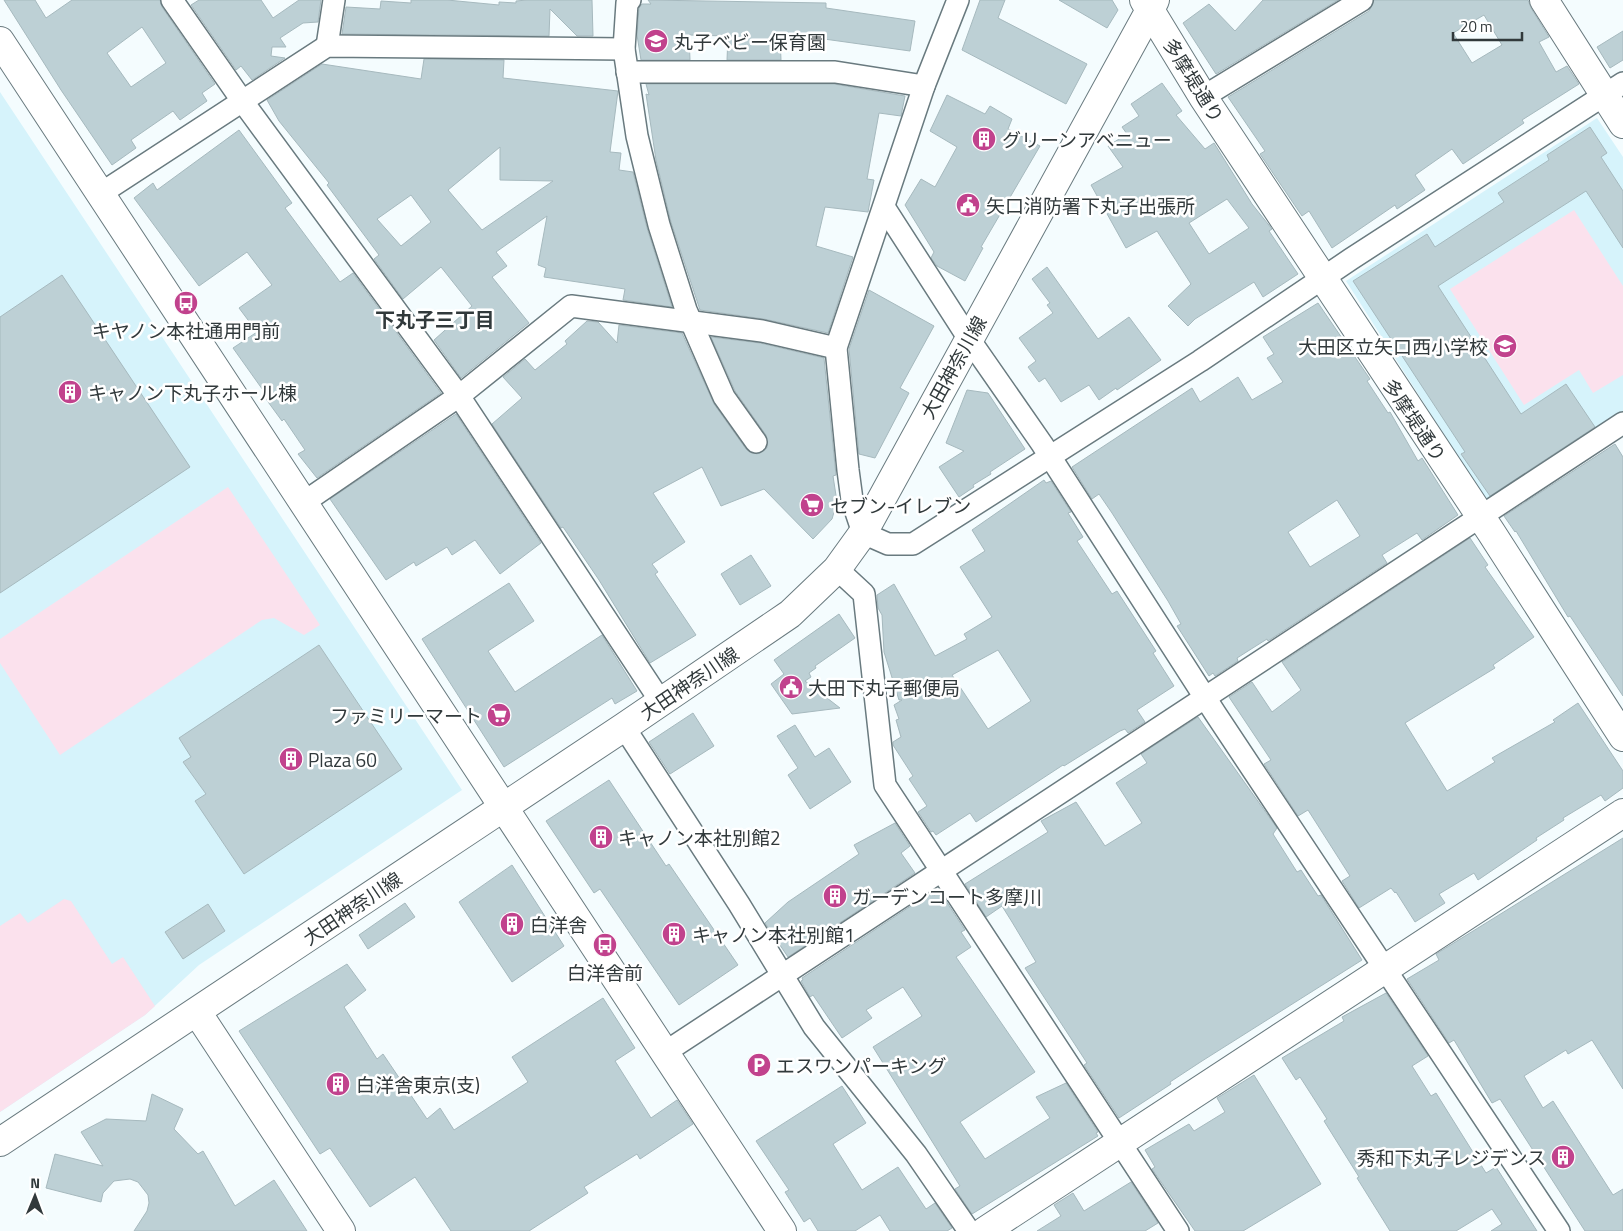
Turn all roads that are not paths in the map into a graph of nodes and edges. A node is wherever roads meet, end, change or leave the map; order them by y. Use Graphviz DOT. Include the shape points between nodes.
graph roads {
  1 [pos="172,0"];
  2 [pos="334,0"];
  3 [pos="630,0"];
  4 [pos="958,0"];
  5 [pos="1362,0"];
  6 [pos="1544,0"];
  7 [pos="1150,3"];
  8 [pos="0,41"];
  9 [pos="327,46"];
  10 [pos="624,49"];
  11 [pos="628,72"];
  12 [pos="924,86"];
  13 [pos="1614,90"];
  14 [pos="1203,97"];
  15 [pos="243,102"];
  16 [pos="1623,124"];
  17 [pos="100,194"];
  18 [pos="884,207"];
  19 [pos="1324,278"];
  20 [pos="691,320"];
  21 [pos="969,338"];
  22 [pos="836,348"];
  23 [pos="459,396"];
  24 [pos="1623,423"];
  25 [pos="756,442"];
  26 [pos="1050,456"];
  27 [pos="303,503"];
  28 [pos="1480,517"];
  29 [pos="863,533"];
  30 [pos="836,569"];
  31 [pos="1205,698"];
  32 [pos="660,702"];
  33 [pos="624,727"];
  34 [pos="1623,737"];
  35 [pos="503,806"];
  36 [pos="1623,813"];
  37 [pos="941,870"];
  38 [pos="1385,969"];
  39 [pos="783,976"];
  40 [pos="197,1012"];
  41 [pos="664,1053"];
  42 [pos="0,1142"];
  43 [pos="1119,1142"];
  44 [pos="341,1231"];
  45 [pos="782,1231"];
  46 [pos="969,1231"];
  47 [pos="985,1231"];
  48 [pos="1178,1231"];
  49 [pos="1559,1231"];
  1 -- 15 [label="street"];
  2 -- 9 [label="street"];
  3 -- 10 [label="street" via="626,3"];
  4 -- 12 [label="street"];
  5 -- 14 [label="street"];
  6 -- 13 [label="street"];
  7 -- 14 [label="street, 多摩堤通り"];
  7 -- 21 [label="street, 大田神奈川線"];
  8 -- 17 [label="street"];
  9 -- 10 [label="street"];
  9 -- 15 [label="street"];
  10 -- 11 [label="street"];
  11 -- 12 [label="street" via="835,72"];
  11 -- 20 [label="street" via="637,136 659,225"];
  12 -- 18 [label="street"];
  13 -- 16 [label="street"];
  13 -- 19 [label="street"];
  14 -- 19 [label="street, 多摩堤通り"];
  15 -- 17 [label="street"];
  15 -- 23 [label="street"];
  17 -- 27 [label="street"];
  18 -- 21 [label="street"];
  18 -- 22 [label="street"];
  19 -- 26 [label="street"];
  19 -- 28 [label="street, 多摩堤通り"];
  20 -- 22 [label="street" via="762,331"];
  20 -- 23 [label="street" via="571,306"];
  20 -- 25 [label="street" via="724,397"];
  21 -- 26 [label="street"];
  21 -- 29 [label="street, 大田神奈川線"];
  22 -- 29 [label="street" via="852,500"];
  23 -- 27 [label="street"];
  23 -- 32 [label="street"];
  24 -- 28 [label="street"];
  26 -- 29 [label="street" via="913,544 888,544"];
  26 -- 31 [label="street"];
  27 -- 35 [label="street"];
  28 -- 31 [label="street"];
  28 -- 34 [label="street, 多摩堤通り"];
  29 -- 30 [label="street, 大田神奈川線"];
  30 -- 32 [label="street, 大田神奈川線" via="790,614"];
  30 -- 37 [label="street" via="864,594 886,785"];
  31 -- 37 [label="street"];
  31 -- 38 [label="street"];
  32 -- 33 [label="street, 大田神奈川線"];
  33 -- 35 [label="street, 大田神奈川線"];
  33 -- 39 [label="street"];
  35 -- 40 [label="street, 大田神奈川線"];
  35 -- 41 [label="street"];
  36 -- 38 [label="street"];
  37 -- 39 [label="street"];
  37 -- 43 [label="street"];
  38 -- 43 [label="street"];
  38 -- 49 [label="street"];
  39 -- 41 [label="street"];
  39 -- 46 [label="street" via="814,1027 916,1154"];
  40 -- 42 [label="street, 大田神奈川線"];
  40 -- 44 [label="street"];
  41 -- 45 [label="street"];
  43 -- 47 [label="street"];
  43 -- 48 [label="street"];
}
